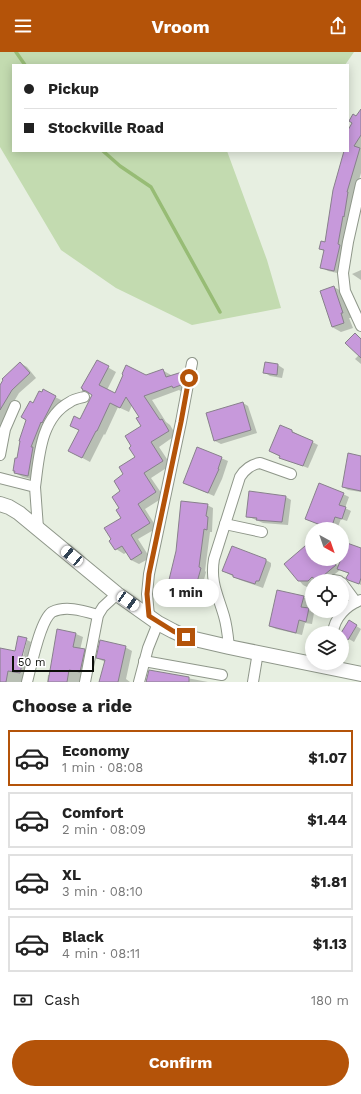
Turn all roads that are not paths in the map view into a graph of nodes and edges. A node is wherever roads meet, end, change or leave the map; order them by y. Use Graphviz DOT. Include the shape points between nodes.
graph roads {
  1 [pos="361,184"];
  2 [pos="361,326"];
  3 [pos="192,363"];
  4 [pos="84,397"];
  5 [pos="15,406"];
  6 [pos="0,455"];
  7 [pos="290,474"];
  8 [pos="0,478"];
  9 [pos="35,487"];
  10 [pos="0,504"];
  11 [pos="225,524"];
  12 [pos="38,528"];
  13 [pos="262,532"];
  14 [pos="349,590"];
  15 [pos="117,594"];
  16 [pos="359,601"];
  17 [pos="98,615"];
  18 [pos="154,619"];
  19 [pos="335,626"];
  20 [pos="229,647"];
  21 [pos="258,652"];
  22 [pos="144,661"];
  23 [pos="305,661"];
  24 [pos="346,670"];
  25 [pos="361,674"];
  26 [pos="222,675"];
  27 [pos="27,682"];
  28 [pos="85,682"];
  29 [pos="139,682"];
  30 [pos="253,682"];
  1 -- 2 [label="street" via="343,273 345,291"];
  3 -- 18 [label="street" via="149,574 147,594"];
  4 -- 9 [label="street" via="72,400 61,408 46,429 40,449"];
  5 -- 6 [label="street" via="5,429"];
  7 -- 11 [label="street" via="260,463 246,470 240,477"];
  8 -- 9 [label="street"];
  9 -- 12 [label="street"];
  10 -- 12 [label="street" via="9,507"];
  11 -- 13 [label="street"];
  11 -- 20 [label="street" via="214,559 212,576 227,625"];
  12 -- 15 [label="street"];
  14 -- 16 [label="street"];
  15 -- 17 [label="street"];
  15 -- 18 [label="street"];
  16 -- 19 [label="street" via="345,610 337,619"];
  17 -- 27 [label="street" via="69,609 58,610 49,615 36,647"];
  17 -- 28 [label="street"];
  18 -- 20 [label="street" via="186,637"];
  18 -- 22 [label="street"];
  20 -- 21 [label="street"];
  21 -- 23 [label="street"];
  21 -- 30 [label="street"];
  22 -- 26 [label="street"];
  22 -- 29 [label="street"];
  24 -- 25 [label="street"];
}
